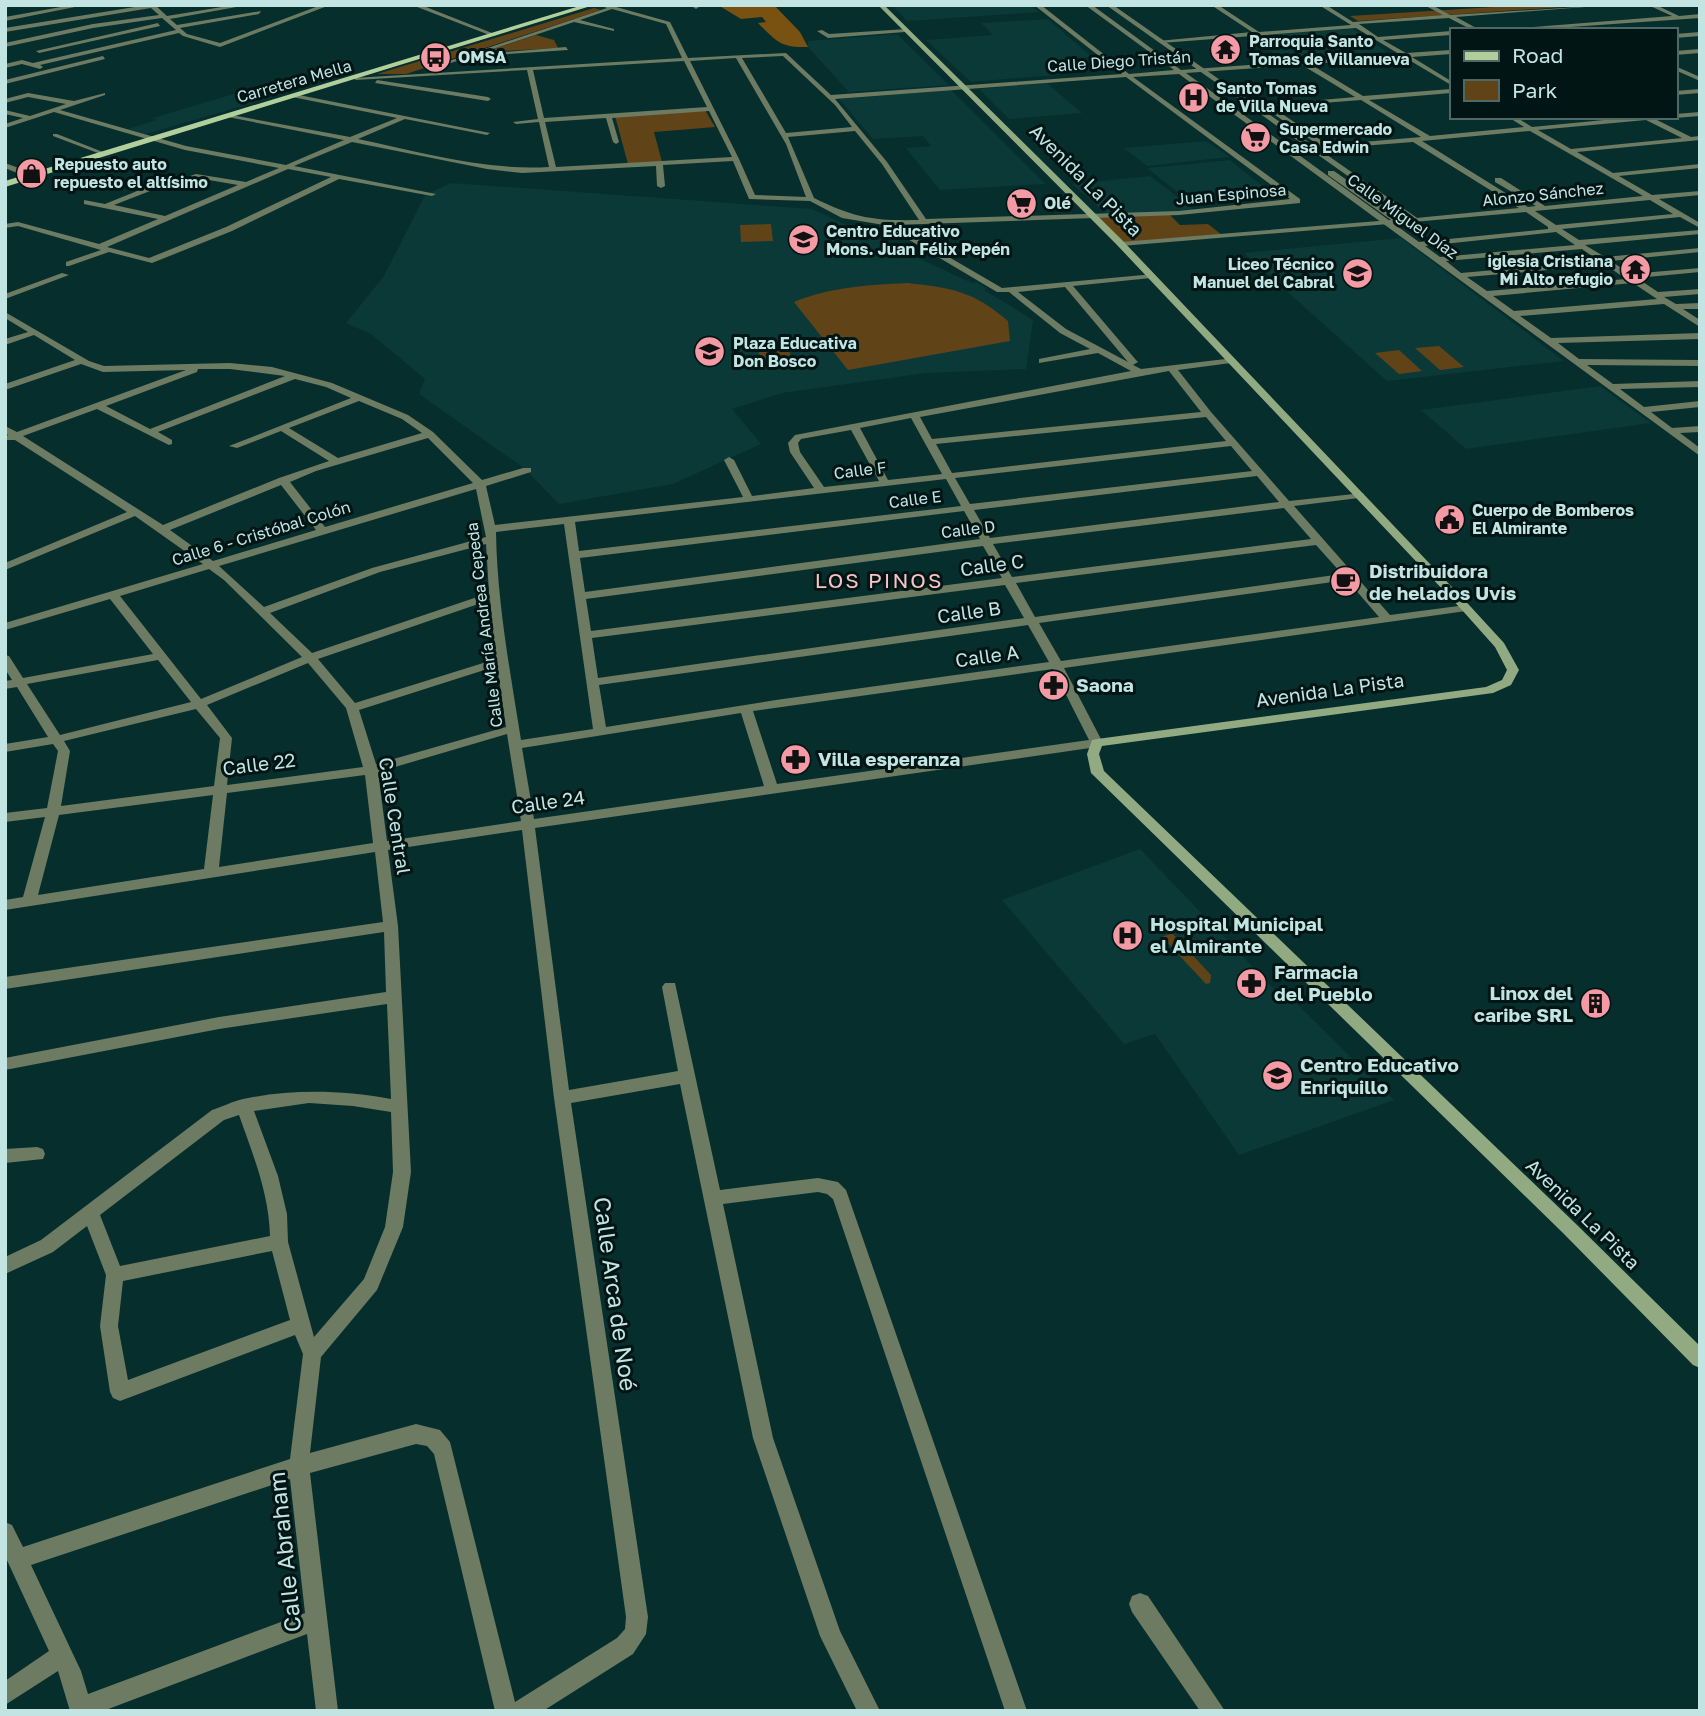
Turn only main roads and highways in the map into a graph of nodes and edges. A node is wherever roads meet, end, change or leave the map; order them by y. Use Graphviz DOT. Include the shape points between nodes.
graph roads {
  1 [pos="591,5"];
  2 [pos="881,5"];
  3 [pos="5,184"];
  4 [pos="1700,1359"];
  1 -- 3 [label="main road, Carretera Mella"];
  2 -- 4 [label="main road, Avenida La Pista" via="1121,244 1466,608 1513,670 1507,682 1489,690 1097,743 1093,754 1098,773"];
}
